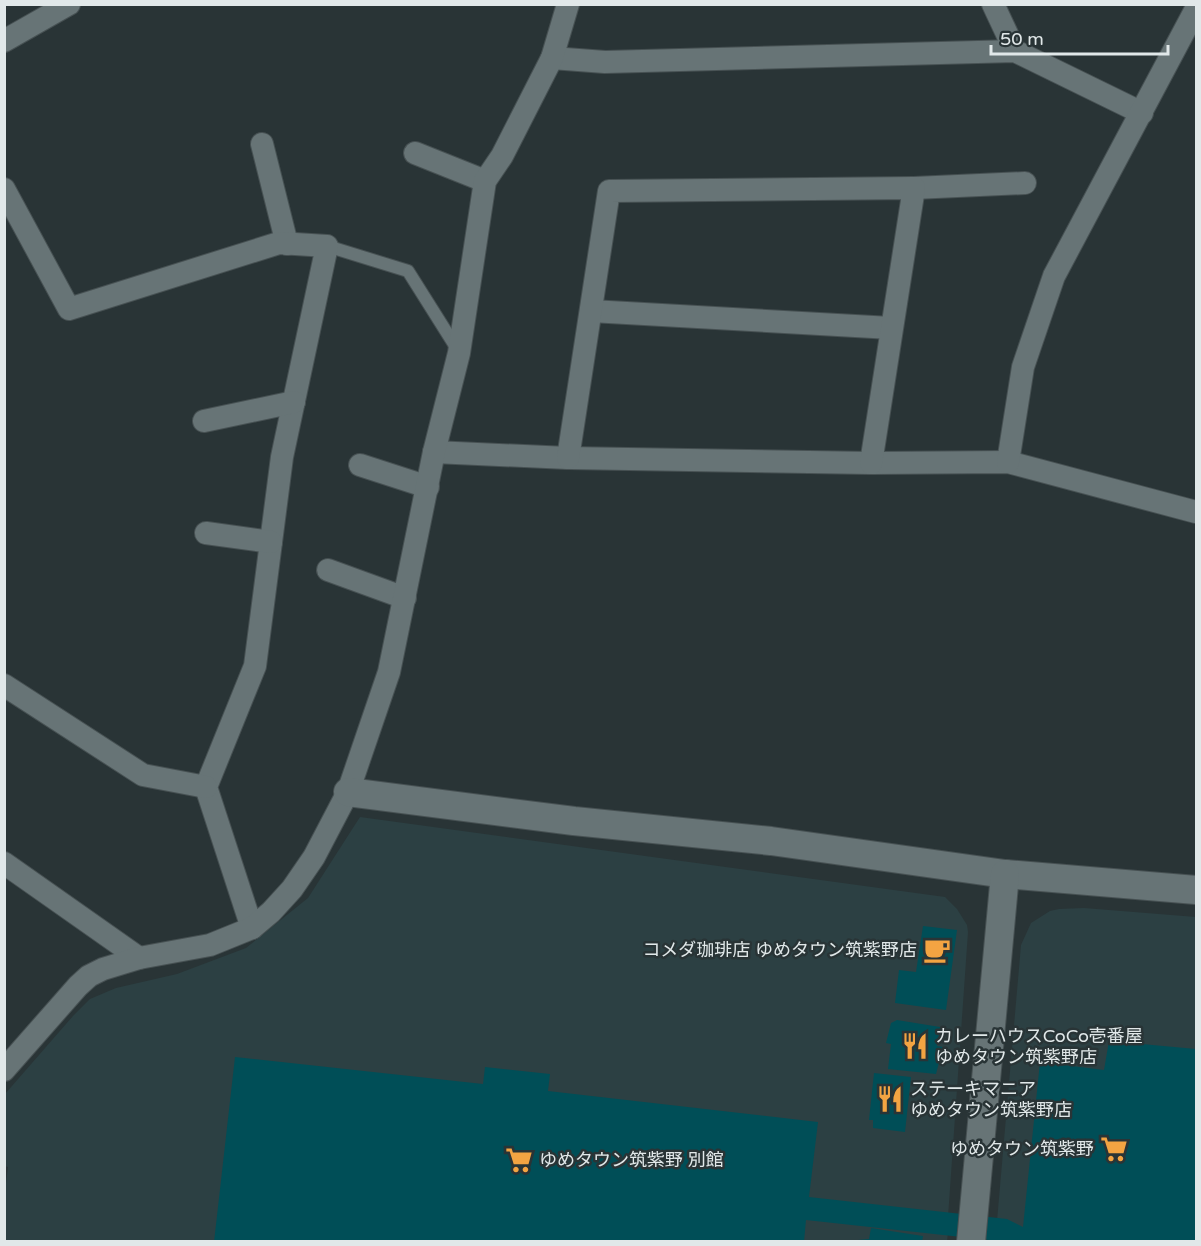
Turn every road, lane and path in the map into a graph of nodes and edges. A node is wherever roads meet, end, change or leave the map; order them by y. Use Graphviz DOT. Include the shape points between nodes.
graph roads {
  1 [pos="69,4"];
  2 [pos="568,4"];
  3 [pos="993,4"];
  4 [pos="1197,9"];
  5 [pos="4,41"];
  6 [pos="1015,51"];
  7 [pos="552,58"];
  8 [pos="1142,113"];
  9 [pos="262,144"];
  10 [pos="415,153"];
  11 [pos="485,181"];
  12 [pos="1025,183"];
  13 [pos="914,188"];
  14 [pos="4,189"];
  15 [pos="287,244"];
  16 [pos="327,246"];
  17 [pos="591,311"];
  18 [pos="891,328"];
  19 [pos="459,353"];
  20 [pos="294,402"];
  21 [pos="204,421"];
  22 [pos="434,452"];
  23 [pos="568,458"];
  24 [pos="1008,462"];
  25 [pos="871,463"];
  26 [pos="360,465"];
  27 [pos="428,487"];
  28 [pos="1197,512"];
  29 [pos="206,533"];
  30 [pos="271,542"];
  31 [pos="328,570"];
  32 [pos="405,598"];
  33 [pos="4,685"];
  34 [pos="206,787"];
  35 [pos="348,792"];
  36 [pos="4,863"];
  37 [pos="1005,874"];
  38 [pos="1197,890"];
  39 [pos="252,928"];
  40 [pos="139,958"];
  41 [pos="4,1070"];
  42 [pos="971,1242"];
  1 -- 5 [label="street"];
  2 -- 7 [label="street"];
  3 -- 6 [label="street"];
  4 -- 8 [label="street"];
  6 -- 7 [label="street" via="605,62"];
  6 -- 8 [label="street"];
  7 -- 11 [label="street"];
  8 -- 24 [label="street" via="1054,276 1023,367"];
  9 -- 15 [label="street"];
  10 -- 11 [label="street"];
  11 -- 19 [label="street"];
  12 -- 13 [label="street"];
  13 -- 17 [label="street" via="609,191"];
  13 -- 18 [label="street"];
  14 -- 15 [label="street" via="69,309 279,243"];
  15 -- 16 [label="street"];
  16 -- 19 [label="lane" via="408,271"];
  16 -- 20 [label="street"];
  17 -- 18 [label="street"];
  17 -- 23 [label="street"];
  18 -- 25 [label="street"];
  19 -- 22 [label="street"];
  20 -- 21 [label="street"];
  20 -- 30 [label="street"];
  22 -- 23 [label="street"];
  22 -- 27 [label="street"];
  23 -- 25 [label="street"];
  24 -- 25 [label="street"];
  24 -- 28 [label="street"];
  26 -- 27 [label="street"];
  27 -- 32 [label="street"];
  29 -- 30 [label="street"];
  30 -- 34 [label="street" via="255,666"];
  31 -- 32 [label="street"];
  32 -- 35 [label="street" via="389,672"];
  33 -- 34 [label="street" via="143,775"];
  34 -- 39 [label="street"];
  35 -- 37 [label="street" via="771,841"];
  35 -- 39 [label="street" via="314,857 292,889"];
  36 -- 40 [label="street"];
  37 -- 38 [label="street"];
  37 -- 42 [label="street"];
  39 -- 40 [label="street" via="210,945"];
  40 -- 41 [label="street" via="89,976"];
}
